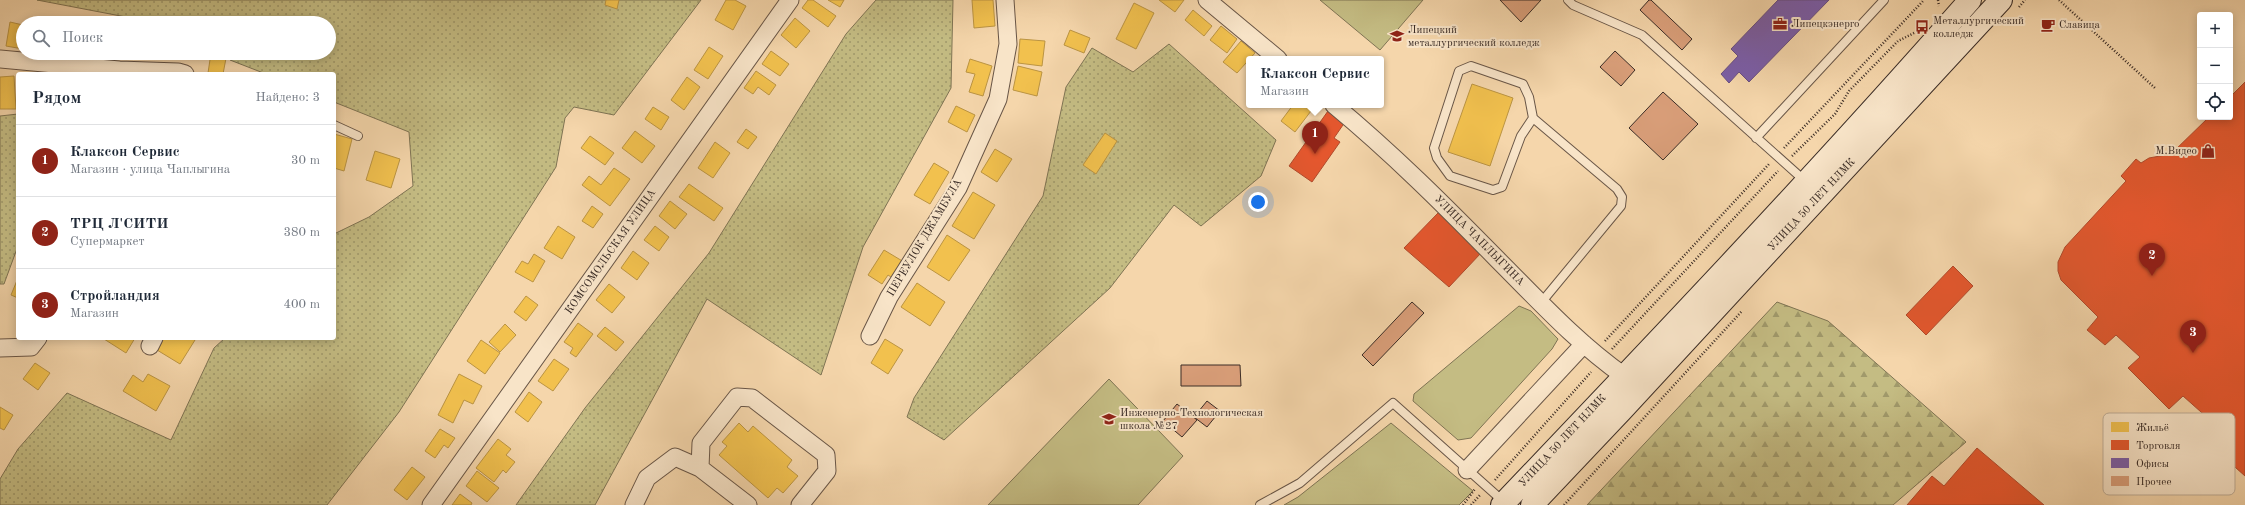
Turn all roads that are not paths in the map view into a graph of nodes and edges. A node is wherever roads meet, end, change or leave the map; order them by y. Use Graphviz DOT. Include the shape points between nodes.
graph roads {
  1 [pos="790,0"];
  2 [pos="1005,0"];
  3 [pos="1207,0"];
  4 [pos="1568,0"];
  5 [pos="1884,0"];
  6 [pos="2001,0"];
  7 [pos="1968,1"];
  8 [pos="1274,56"];
  9 [pos="0,59"];
  10 [pos="119,72"];
  11 [pos="178,72"];
  12 [pos="1338,108"];
  13 [pos="1533,118"];
  14 [pos="336,126"];
  15 [pos="358,136"];
  16 [pos="1756,138"];
  17 [pos="1806,181"];
  18 [pos="1540,304"];
  19 [pos="870,336"];
  20 [pos="36,340"];
  21 [pos="0,348"];
  22 [pos="1593,352"];
  23 [pos="1624,376"];
  24 [pos="1622,410"];
  25 [pos="700,468"];
  26 [pos="1467,470"];
  27 [pos="1504,504"];
  28 [pos="431,505"];
  29 [pos="634,505"];
  30 [pos="748,505"];
  31 [pos="800,505"];
  32 [pos="1260,505"];
  33 [pos="1532,505"];
  1 -- 28 [label="street, КОМСОМОЛЬСКАЯ УЛИЦА"];
  2 -- 19 [label="street, ПЕРЕУЛОК ДЖАМБУЛА" via="1008,44 998,98 958,188 889,297"];
  3 -- 8 [label="street"];
  4 -- 16 [label="lane" via="1573,5 1642,35"];
  5 -- 16 [label="lane"];
  6 -- 24 [label="main road, УЛИЦА 50 ЛЕТ НЛМК"];
  7 -- 17 [label="main road, УЛИЦА 50 ЛЕТ НЛМК" via="1932,44"];
  9 -- 10 [label="street"];
  10 -- 11 [label="street"];
  12 -- 18 [label="street, УЛИЦА ЧАПЛЫГИНА" via="1373,137 1429,191"];
  13 -- 13 [label="lane" via="1523,84 1471,66 1459,71 1434,148 1437,158 1450,176 1493,190 1502,187 1520,136"];
  13 -- 18 [label="lane" via="1622,196 1621,206"];
  14 -- 15 [label="lane"];
  16 -- 17 [label="lane"];
  17 -- 23 [label="main road, УЛИЦА 50 ЛЕТ НЛМК"];
  18 -- 22 [label="street, УЛИЦА ЧАПЛЫГИНА"];
  20 -- 21 [label="street" via="31,347"];
  22 -- 23 [label="street, УЛИЦА ЧАПЛЫГИНА"];
  22 -- 26 [label="street"];
  23 -- 24 [label="main road, УЛИЦА 50 ЛЕТ НЛМК" via="1631,383 1632,391"];
  23 -- 27 [label="main road, УЛИЦА 50 ЛЕТ НЛМК"];
  24 -- 33 [label="main road, УЛИЦА 50 ЛЕТ НЛМК"];
  25 -- 29 [label="street" via="675,457 647,478"];
  25 -- 30 [label="street"];
  25 -- 31 [label="street" via="701,443 737,397 752,398 826,456 827,471"];
  26 -- 27 [label="lane"];
  26 -- 32 [label="lane" via="1393,404 1300,483"];
}
